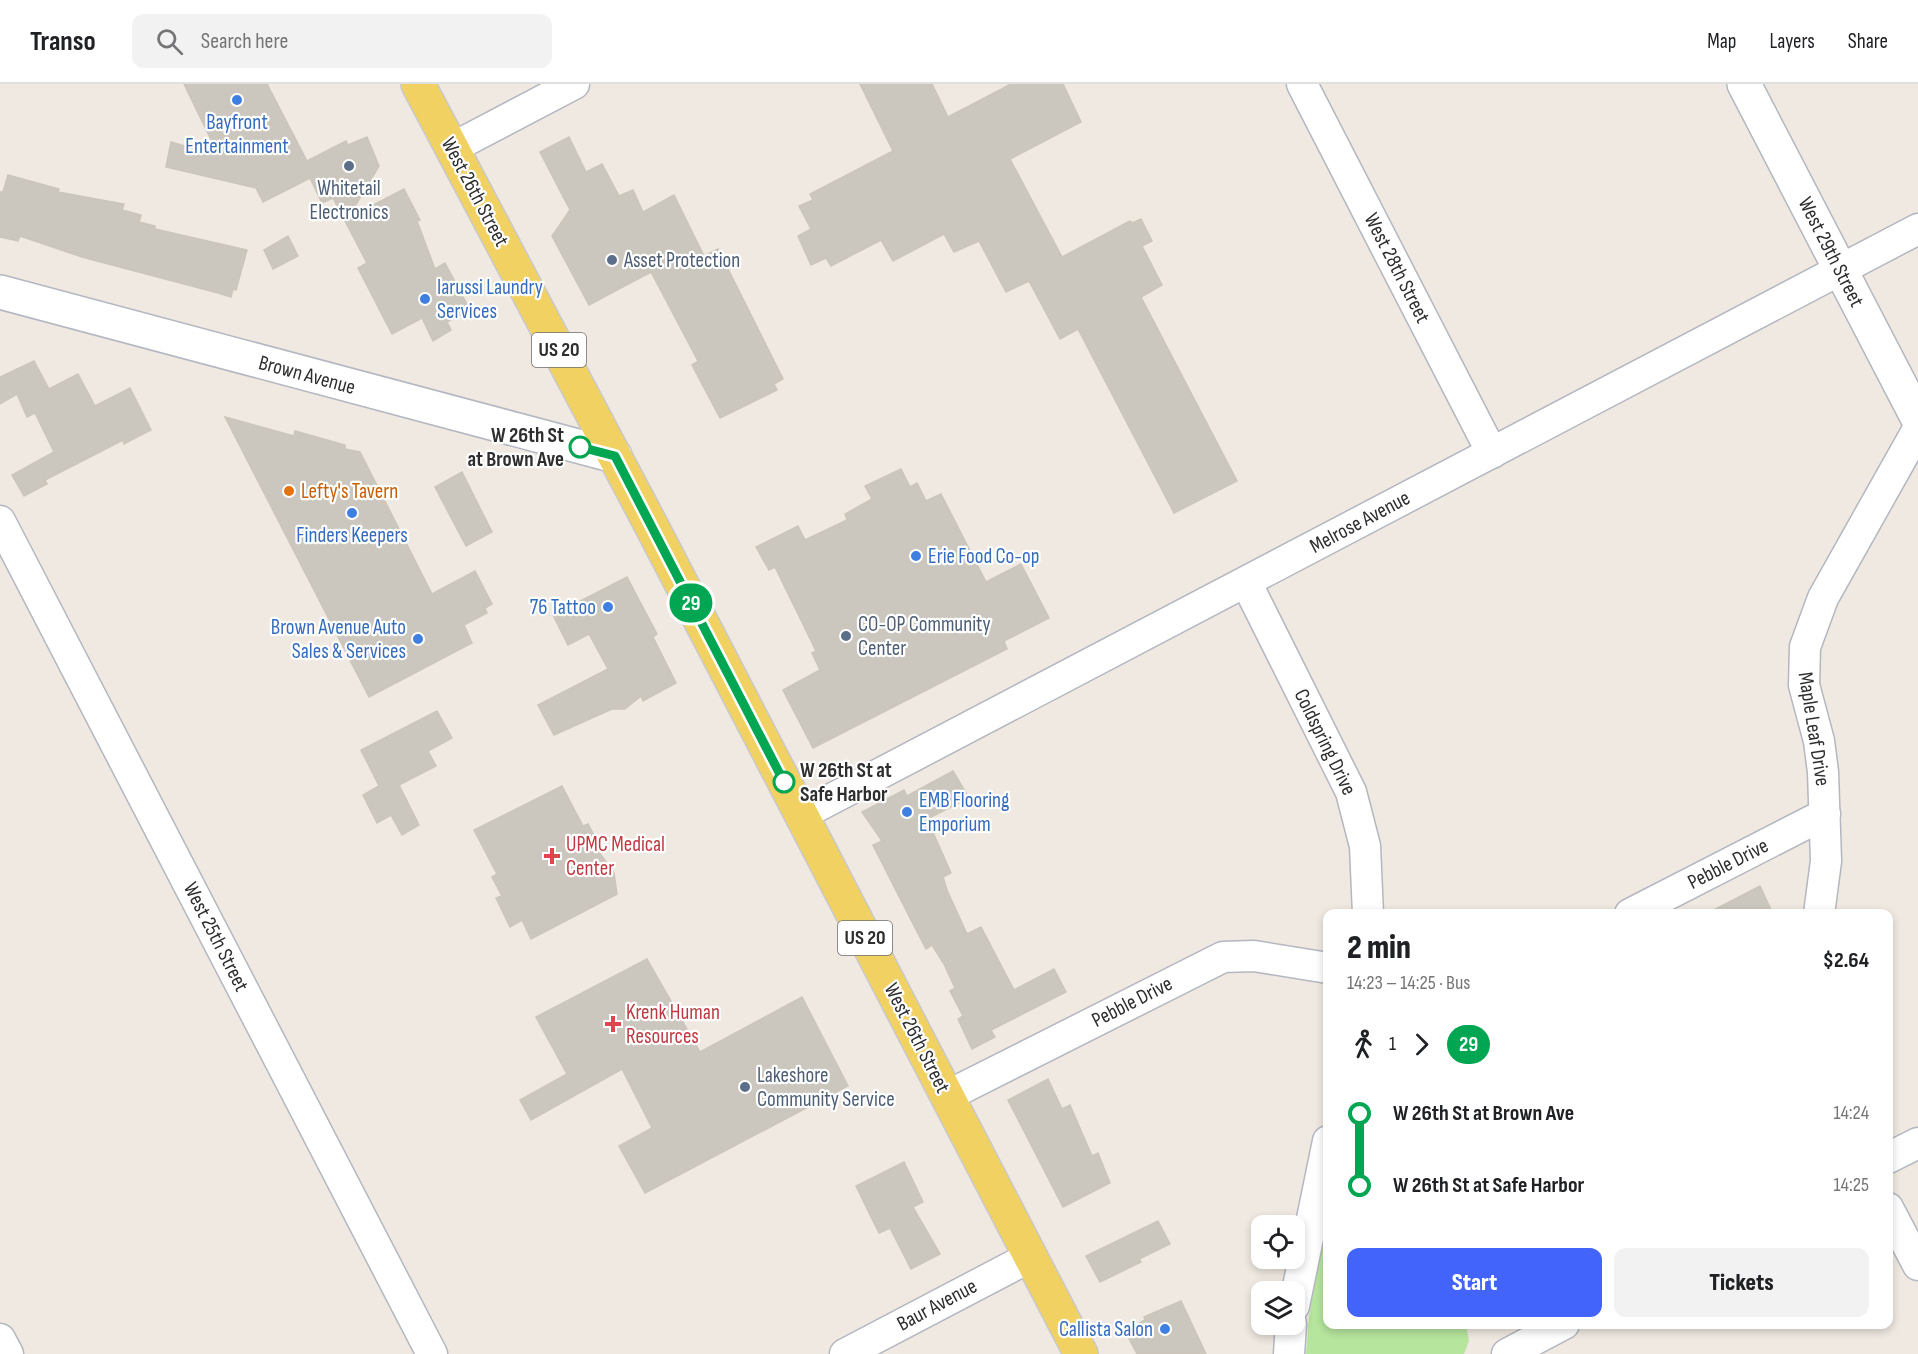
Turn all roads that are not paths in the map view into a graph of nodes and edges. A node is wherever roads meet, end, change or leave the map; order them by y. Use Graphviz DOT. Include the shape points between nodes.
graph roads {
  1 [pos="418,84"];
  2 [pos="574,84"];
  3 [pos="1302,84"];
  4 [pos="1744,84"];
  5 [pos="452,148"];
  6 [pos="1918,229"];
  7 [pos="1841,270"];
  8 [pos="0,292"];
  9 [pos="1918,419"];
  10 [pos="1918,429"];
  11 [pos="1492,453"];
  12 [pos="615,456"];
  13 [pos="0,521"];
  14 [pos="1245,582"];
  15 [pos="1825,814"];
  16 [pos="801,815"];
  17 [pos="1368,909"];
  18 [pos="1640,909"];
  19 [pos="1820,909"];
  20 [pos="1323,968"];
  21 [pos="947,1096"];
  22 [pos="1918,1143"];
  23 [pos="1893,1156"];
  24 [pos="1323,1165"];
  25 [pos="1893,1218"];
  26 [pos="1030,1257"];
  27 [pos="1918,1265"];
  28 [pos="1299,1281"];
  29 [pos="1555,1329"];
  30 [pos="1290,1335"];
  31 [pos="0,1339"];
  32 [pos="1515,1352"];
  33 [pos="8,1354"];
  34 [pos="432,1354"];
  35 [pos="844,1354"];
  36 [pos="1081,1354"];
  37 [pos="1289,1354"];
  1 -- 5 [label="main road, West 26th Street / US 20"];
  2 -- 5 [label="street"];
  3 -- 11 [label="street, West 28th Street"];
  4 -- 7 [label="street, West 29th Street"];
  5 -- 12 [label="main road, West 26th Street / US 20"];
  6 -- 7 [label="street, Melrose Avenue"];
  7 -- 9 [label="street, West 29th Street"];
  7 -- 11 [label="street, Melrose Avenue"];
  8 -- 12 [label="street, Brown Avenue"];
  10 -- 15 [label="street, Maple Leaf Drive" via="1823,598 1805,646 1803,675 1819,741"];
  11 -- 14 [label="street, Melrose Avenue"];
  12 -- 16 [label="main road, West 26th Street / US 20"];
  13 -- 34 [label="street, West 25th Street"];
  14 -- 16 [label="street, Melrose Avenue"];
  14 -- 17 [label="street, Coldspring Drive" via="1351,792 1365,846"];
  15 -- 18 [label="street, Pebble Drive"];
  15 -- 19 [label="street, Maple Leaf Drive" via="1826,861"];
  16 -- 21 [label="main road, West 26th Street / US 20"];
  20 -- 21 [label="street, Pebble Drive" via="1254,956 1222,957"];
  21 -- 26 [label="main road, West 26th Street / US 20"];
  22 -- 23 [label="street"];
  24 -- 28 [label="street"];
  25 -- 27 [label="street"];
  26 -- 35 [label="street, Baur Avenue"];
  26 -- 36 [label="main road, West 26th Street / US 20"];
  29 -- 32 [label="street"];
  30 -- 37 [label="street"];
  31 -- 33 [label="street"];
}
